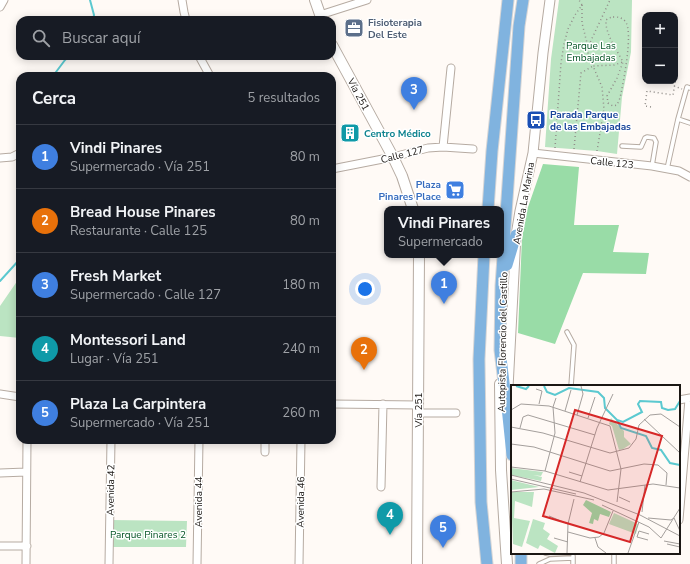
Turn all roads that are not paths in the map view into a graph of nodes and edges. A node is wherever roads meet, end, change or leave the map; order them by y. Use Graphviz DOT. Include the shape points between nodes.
graph roads {
  1 [pos="4,0"];
  2 [pos="182,0"];
  3 [pos="315,0"];
  4 [pos="367,0"];
  5 [pos="508,0"];
  6 [pos="523,0"];
  7 [pos="550,0"];
  8 [pos="0,8"];
  9 [pos="185,16"];
  10 [pos="321,16"];
  11 [pos="324,16"];
  12 [pos="336,52"];
  13 [pos="201,60"];
  14 [pos="451,68"];
  15 [pos="208,72"];
  16 [pos="688,89"];
  17 [pos="678,119"];
  18 [pos="690,123"];
  19 [pos="622,146"];
  20 [pos="442,147"];
  21 [pos="473,149"];
  22 [pos="533,153"];
  23 [pos="16,156"];
  24 [pos="393,157"];
  25 [pos="0,158"];
  26 [pos="652,166"];
  27 [pos="336,168"];
  28 [pos="667,169"];
  29 [pos="690,177"];
  30 [pos="412,206"];
  31 [pos="488,206"];
  32 [pos="516,235"];
  33 [pos="504,243"];
  34 [pos="419,258"];
  35 [pos="484,258"];
  36 [pos="503,258"];
  37 [pos="501,286"];
  38 [pos="567,332"];
  39 [pos="500,350"];
  40 [pos="571,385"];
  41 [pos="0,394"];
  42 [pos="16,396"];
  43 [pos="690,398"];
  44 [pos="680,400"];
  45 [pos="336,404"];
  46 [pos="383,404"];
  47 [pos="507,407"];
  48 [pos="418,409"];
  49 [pos="456,413"];
  50 [pos="27,444"];
  51 [pos="111,444"];
  52 [pos="199,444"];
  53 [pos="265,444"];
  54 [pos="301,444"];
  55 [pos="511,445"];
  56 [pos="265,452"];
  57 [pos="687,458"];
  58 [pos="26,472"];
  59 [pos="0,473"];
  60 [pos="381,486"];
  61 [pos="680,512"];
  62 [pos="0,546"];
  63 [pos="27,546"];
  64 [pos="573,554"];
  65 [pos="573,558"];
  66 [pos="26,564"];
  67 [pos="109,564"];
  68 [pos="197,564"];
  69 [pos="299,564"];
  70 [pos="417,564"];
  71 [pos="486,564"];
  72 [pos="507,564"];
  73 [pos="539,564"];
  74 [pos="573,564"];
  1 -- 8 [label="street"];
  2 -- 9 [label="street"];
  3 -- 10 [label="main road"];
  4 -- 11 [label="street"];
  5 -- 31 [label="highway"];
  6 -- 33 [label="highway, Autopista Florencio del Castillo"];
  7 -- 22 [label="street, Avenida La Marina"];
  12 -- 24 [label="main road, Vía 251"];
  13 -- 15 [label="street"];
  14 -- 20 [label="street"];
  16 -- 17 [label="lane"];
  17 -- 18 [label="lane"];
  17 -- 28 [label="lane"];
  19 -- 26 [label="lane" via="641,147 645,138 654,138 656,142"];
  20 -- 21 [label="street, Calle 127"];
  20 -- 24 [label="street, Calle 127"];
  22 -- 26 [label="street, Calle 123"];
  22 -- 32 [label="street, Avenida La Marina"];
  23 -- 25 [label="street"];
  24 -- 27 [label="street, Calle 127"];
  24 -- 30 [label="main road, Vía 251"];
  26 -- 28 [label="street, Calle 123"];
  28 -- 29 [label="street, Calle 123" via="679,171"];
  32 -- 37 [label="highway"];
  32 -- 47 [label="street, Avenida La Marina"];
  34 -- 48 [label="main road, Vía 251"];
  35 -- 71 [label="highway, Autopista Florencio del Castillo" via="479,359 481,502"];
  36 -- 37 [label="highway, Autopista Florencio del Castillo"];
  37 -- 39 [label="highway, Autopista Florencio del Castillo"];
  38 -- 40 [label="lane" via="574,345"];
  39 -- 47 [label="highway"];
  39 -- 72 [label="main road, Autopista Florencio del Castillo" via="501,470"];
  41 -- 42 [label="street"];
  43 -- 44 [label="street"];
  43 -- 57 [label="street"];
  45 -- 46 [label="street"];
  46 -- 48 [label="street"];
  46 -- 60 [label="street"];
  47 -- 55 [label="highway"];
  48 -- 49 [label="street"];
  48 -- 70 [label="main road, Vía 251"];
  50 -- 58 [label="street"];
  51 -- 67 [label="street, Avenida 42"];
  52 -- 68 [label="street, Avenida 44"];
  53 -- 56 [label="street"];
  54 -- 69 [label="street, Avenida 46"];
  57 -- 61 [label="street"];
  58 -- 59 [label="street"];
  58 -- 63 [label="street"];
  62 -- 63 [label="street"];
  63 -- 66 [label="street"];
  64 -- 65 [label="lane"];
  65 -- 73 [label="lane" via="550,559"];
  65 -- 74 [label="lane"];
}
